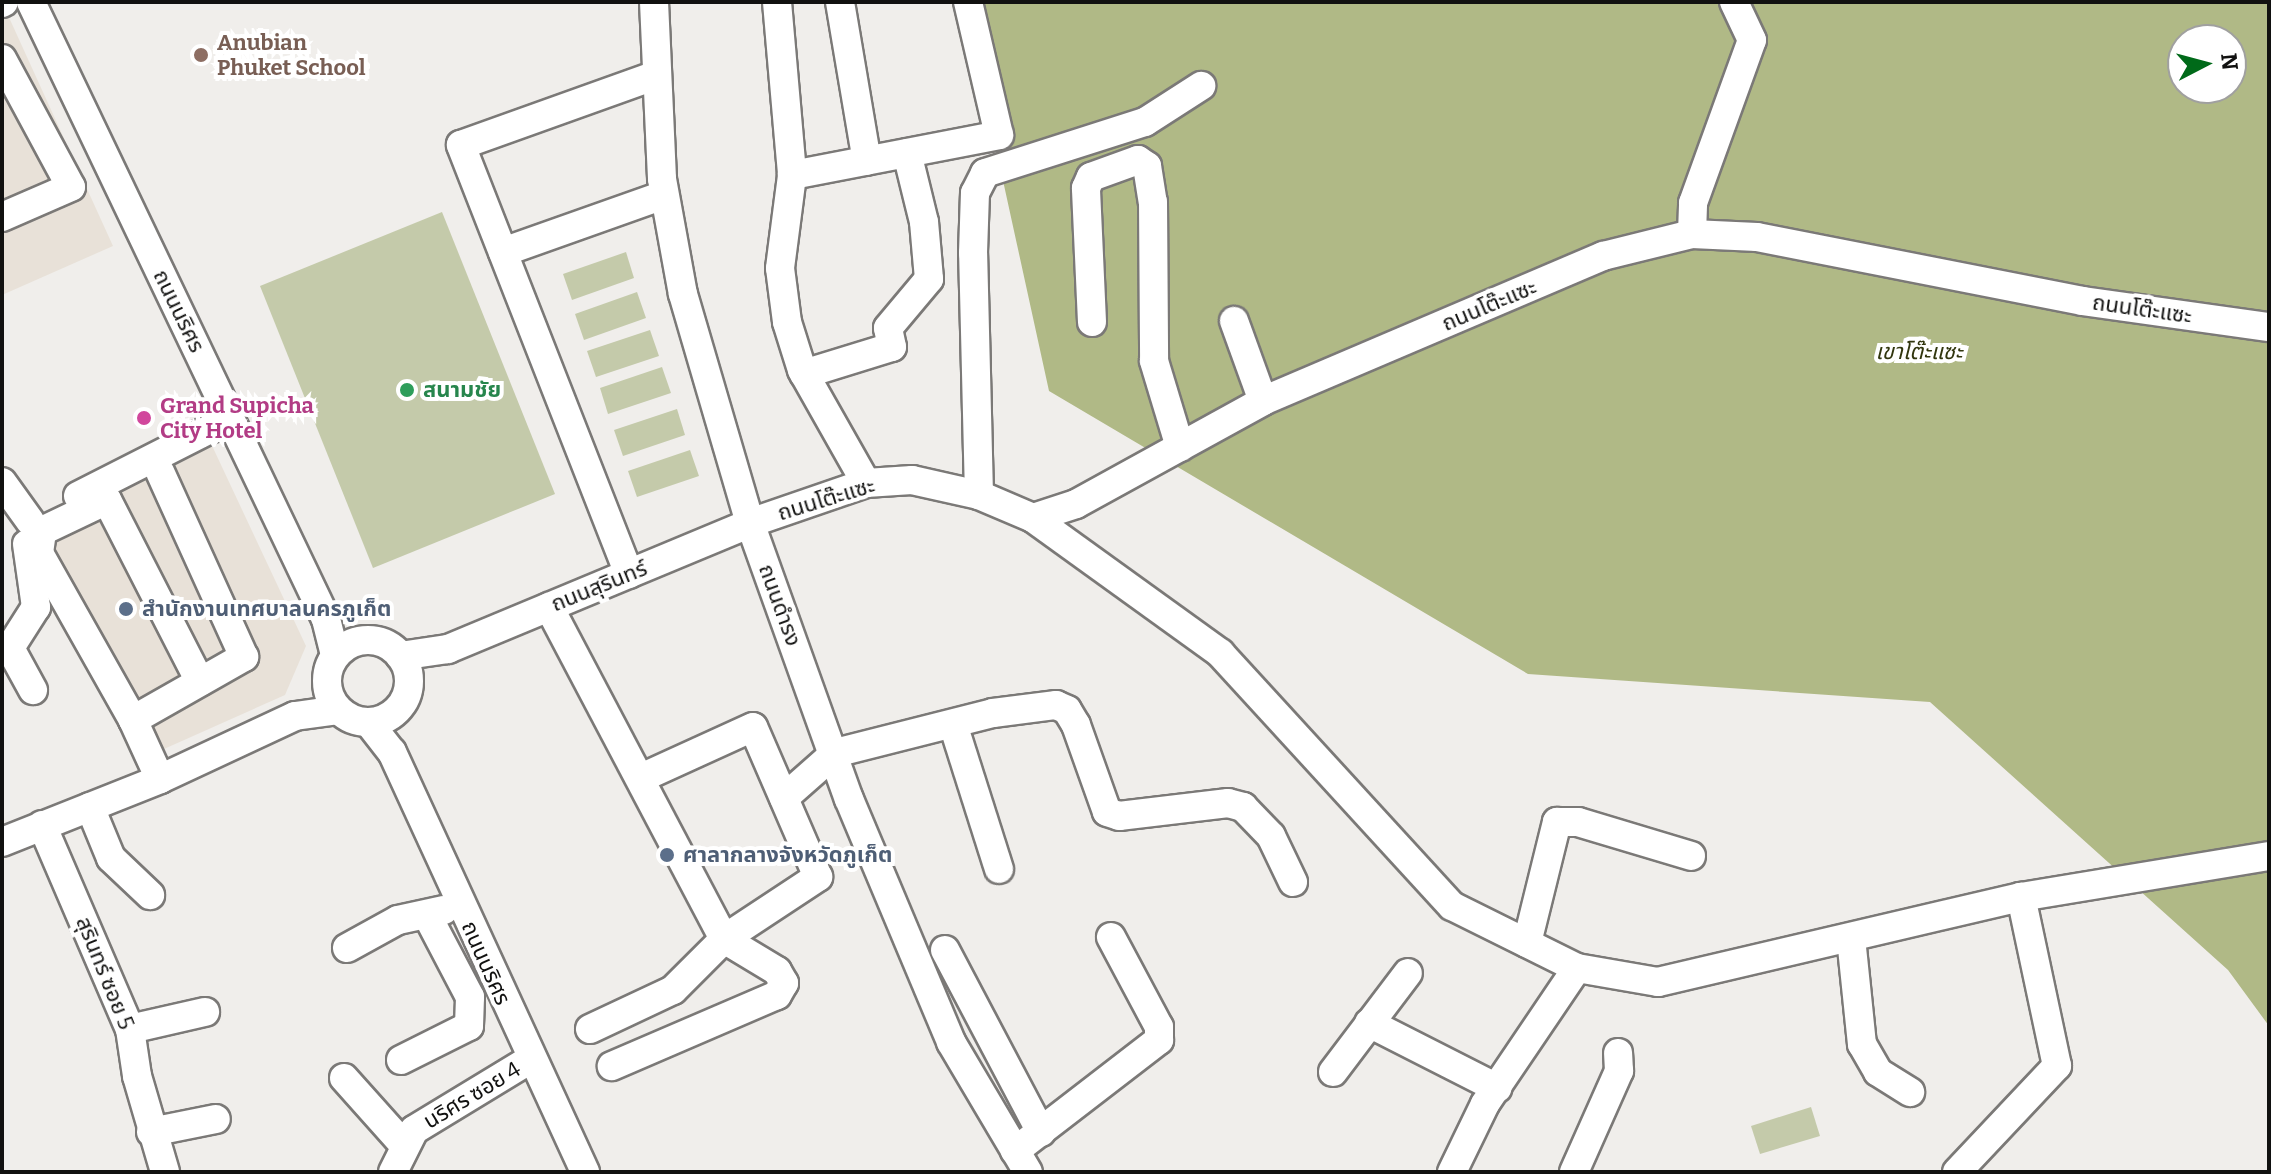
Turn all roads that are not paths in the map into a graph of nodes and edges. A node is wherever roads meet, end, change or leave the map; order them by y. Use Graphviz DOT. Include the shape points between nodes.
graph roads {
  1 [pos="31,2"];
  2 [pos="654,2"];
  3 [pos="777,2"];
  4 [pos="840,2"];
  5 [pos="968,2"];
  6 [pos="1734,2"];
  7 [pos="2,59"];
  8 [pos="656,75"];
  9 [pos="1201,86"];
  10 [pos="907,153"];
  11 [pos="867,161"];
  12 [pos="792,175"];
  13 [pos="664,195"];
  14 [pos="2,217"];
  15 [pos="1692,234"];
  16 [pos="503,252"];
  17 [pos="1234,321"];
  18 [pos="1092,322"];
  19 [pos="2269,327"];
  20 [pos="804,374"];
  21 [pos="1263,401"];
  22 [pos="232,423"];
  23 [pos="1180,447"];
  24 [pos="160,472"];
  25 [pos="2,482"];
  26 [pos="866,483"];
  27 [pos="979,495"];
  28 [pos="107,500"];
  29 [pos="1033,518"];
  30 [pos="30,521"];
  31 [pos="750,523"];
  32 [pos="629,574"];
  33 [pos="549,607"];
  34 [pos="345,648"];
  35 [pos="405,668"];
  36 [pos="200,682"];
  37 [pos="33,690"];
  38 [pos="332,699"];
  39 [pos="381,718"];
  40 [pos="133,720"];
  41 [pos="953,724"];
  42 [pos="835,753"];
  43 [pos="641,778"];
  44 [pos="160,779"];
  45 [pos="784,798"];
  46 [pos="90,807"];
  47 [pos="42,825"];
  48 [pos="2,842"];
  49 [pos="1691,856"];
  50 [pos="2269,856"];
  51 [pos="999,869"];
  52 [pos="1293,882"];
  53 [pos="150,895"];
  54 [pos="2021,897"];
  55 [pos="459,903"];
  56 [pos="428,917"];
  57 [pos="1111,937"];
  58 [pos="1851,938"];
  59 [pos="724,939"];
  60 [pos="1527,943"];
  61 [pos="347,948"];
  62 [pos="945,950"];
  63 [pos="1577,968"];
  64 [pos="1408,973"];
  65 [pos="495,984"];
  66 [pos="470,997"];
  67 [pos="205,1012"];
  68 [pos="1369,1023"];
  69 [pos="130,1029"];
  70 [pos="590,1029"];
  71 [pos="1618,1053"];
  72 [pos="401,1060"];
  73 [pos="529,1060"];
  74 [pos="612,1066"];
  75 [pos="1333,1072"];
  76 [pos="344,1078"];
  77 [pos="1497,1088"];
  78 [pos="1910,1092"];
  79 [pos="216,1119"];
  80 [pos="151,1132"];
  81 [pos="1041,1132"];
  82 [pos="403,1144"];
  83 [pos="1021,1162"];
  84 [pos="165,1172"];
  85 [pos="393,1172"];
  86 [pos="585,1172"];
  87 [pos="1452,1172"];
  88 [pos="1574,1172"];
  89 [pos="1957,1172"];
  1 -- 22 [label="street, ถนนนริศร"];
  2 -- 8 [label="street, ถนนดำรง"];
  3 -- 12 [label="street"];
  4 -- 11 [label="street"];
  5 -- 10 [label="street" via="999,135"];
  6 -- 15 [label="street" via="1752,40 1693,203"];
  7 -- 14 [label="street" via="71,187"];
  8 -- 13 [label="street, ถนนดำรง"];
  8 -- 16 [label="street" via="461,145"];
  9 -- 27 [label="street" via="1145,122 985,173 975,193 973,253"];
  10 -- 11 [label="street"];
  10 -- 20 [label="street" via="924,222 929,279 888,328 892,347"];
  11 -- 12 [label="street"];
  12 -- 20 [label="street" via="780,268 787,322"];
  13 -- 16 [label="street"];
  13 -- 31 [label="street, ถนนดำรง" via="683,294"];
  15 -- 19 [label="street, ถนนโต๊ะแซะ" via="1757,237 2083,301"];
  15 -- 21 [label="street, ถนนโต๊ะแซะ" via="1603,256"];
  16 -- 32 [label="street"];
  17 -- 21 [label="street"];
  18 -- 23 [label="street" via="1086,188 1091,177 1138,160 1147,166 1153,202 1154,361"];
  20 -- 26 [label="street"];
  21 -- 23 [label="street, ถนนโต๊ะแซะ"];
  22 -- 24 [label="street"];
  22 -- 30 [label="street"];
  22 -- 34 [label="street, ถนนนริศร"];
  23 -- 29 [label="street, ถนนโต๊ะแซะ" via="1076,504"];
  24 -- 28 [label="street"];
  24 -- 36 [label="street" via="244,657"];
  25 -- 30 [label="street"];
  26 -- 27 [label="street, ถนนโต๊ะแซะ" via="912,480"];
  26 -- 31 [label="street, ถนนโต๊ะแซะ"];
  27 -- 29 [label="street, ถนนโต๊ะแซะ"];
  28 -- 36 [label="street"];
  28 -- 40 [label="street" via="42,531 39,553"];
  29 -- 60 [label="street" via="1220,653 1452,906"];
  30 -- 37 [label="street" via="26,535 36,607 10,648"];
  31 -- 32 [label="street, ถนนสุรินทร์"];
  31 -- 42 [label="street, ถนนดำรง"];
  32 -- 33 [label="street, ถนนสุรินทร์"];
  33 -- 35 [label="street, ถนนสุรินทร์"];
  33 -- 43 [label="street"];
  34 -- 35 [label="street" via="380,641"];
  34 -- 38 [label="street"];
  35 -- 39 [label="street" via="402,705"];
  36 -- 40 [label="street"];
  38 -- 39 [label="street"];
  38 -- 44 [label="street"];
  39 -- 55 [label="street, ถนนนริศร"];
  40 -- 44 [label="street"];
  41 -- 42 [label="street"];
  41 -- 51 [label="street"];
  41 -- 52 [label="street" via="1056,705 1067,710 1107,812 1119,816 1228,803 1243,807 1271,836"];
  42 -- 45 [label="street"];
  42 -- 83 [label="street, ถนนดำรง" via="849,799 951,1042"];
  43 -- 45 [label="street" via="753,727"];
  43 -- 59 [label="street"];
  44 -- 46 [label="street"];
  45 -- 59 [label="street" via="818,877"];
  46 -- 47 [label="street"];
  46 -- 53 [label="street" via="111,858"];
  47 -- 48 [label="street"];
  47 -- 69 [label="street, สุรินทร์ ซอย 5"];
  49 -- 60 [label="street" via="1578,822 1557,822"];
  50 -- 54 [label="street"];
  54 -- 58 [label="street"];
  54 -- 89 [label="street" via="2057,1066"];
  55 -- 56 [label="street"];
  55 -- 65 [label="street, ถนนนริศร"];
  56 -- 61 [label="street" via="398,920"];
  56 -- 66 [label="street"];
  57 -- 81 [label="street" via="1159,1027 1159,1040"];
  58 -- 63 [label="street" via="1658,982"];
  58 -- 78 [label="street" via="1862,1044 1878,1072"];
  59 -- 70 [label="street" via="673,990"];
  59 -- 74 [label="street" via="777,971 784,983 777,995"];
  60 -- 63 [label="street"];
  62 -- 81 [label="street"];
  63 -- 77 [label="street"];
  64 -- 68 [label="street"];
  65 -- 66 [label="street"];
  65 -- 73 [label="street, ถนนนริศร"];
  66 -- 72 [label="street" via="469,1026"];
  67 -- 69 [label="street"];
  68 -- 75 [label="street"];
  68 -- 77 [label="street"];
  69 -- 80 [label="street, สุรินทร์ ซอย 5"];
  71 -- 88 [label="street" via="1619,1071"];
  73 -- 82 [label="street, นริศร ซอย 4" via="414,1130"];
  73 -- 86 [label="street, ถนนนริศร"];
  76 -- 82 [label="street"];
  77 -- 87 [label="street"];
  79 -- 80 [label="street"];
  80 -- 84 [label="street, สุรินทร์ ซอย 5"];
  81 -- 83 [label="street"];
  82 -- 85 [label="street, นริศร ซอย 4"];
}
